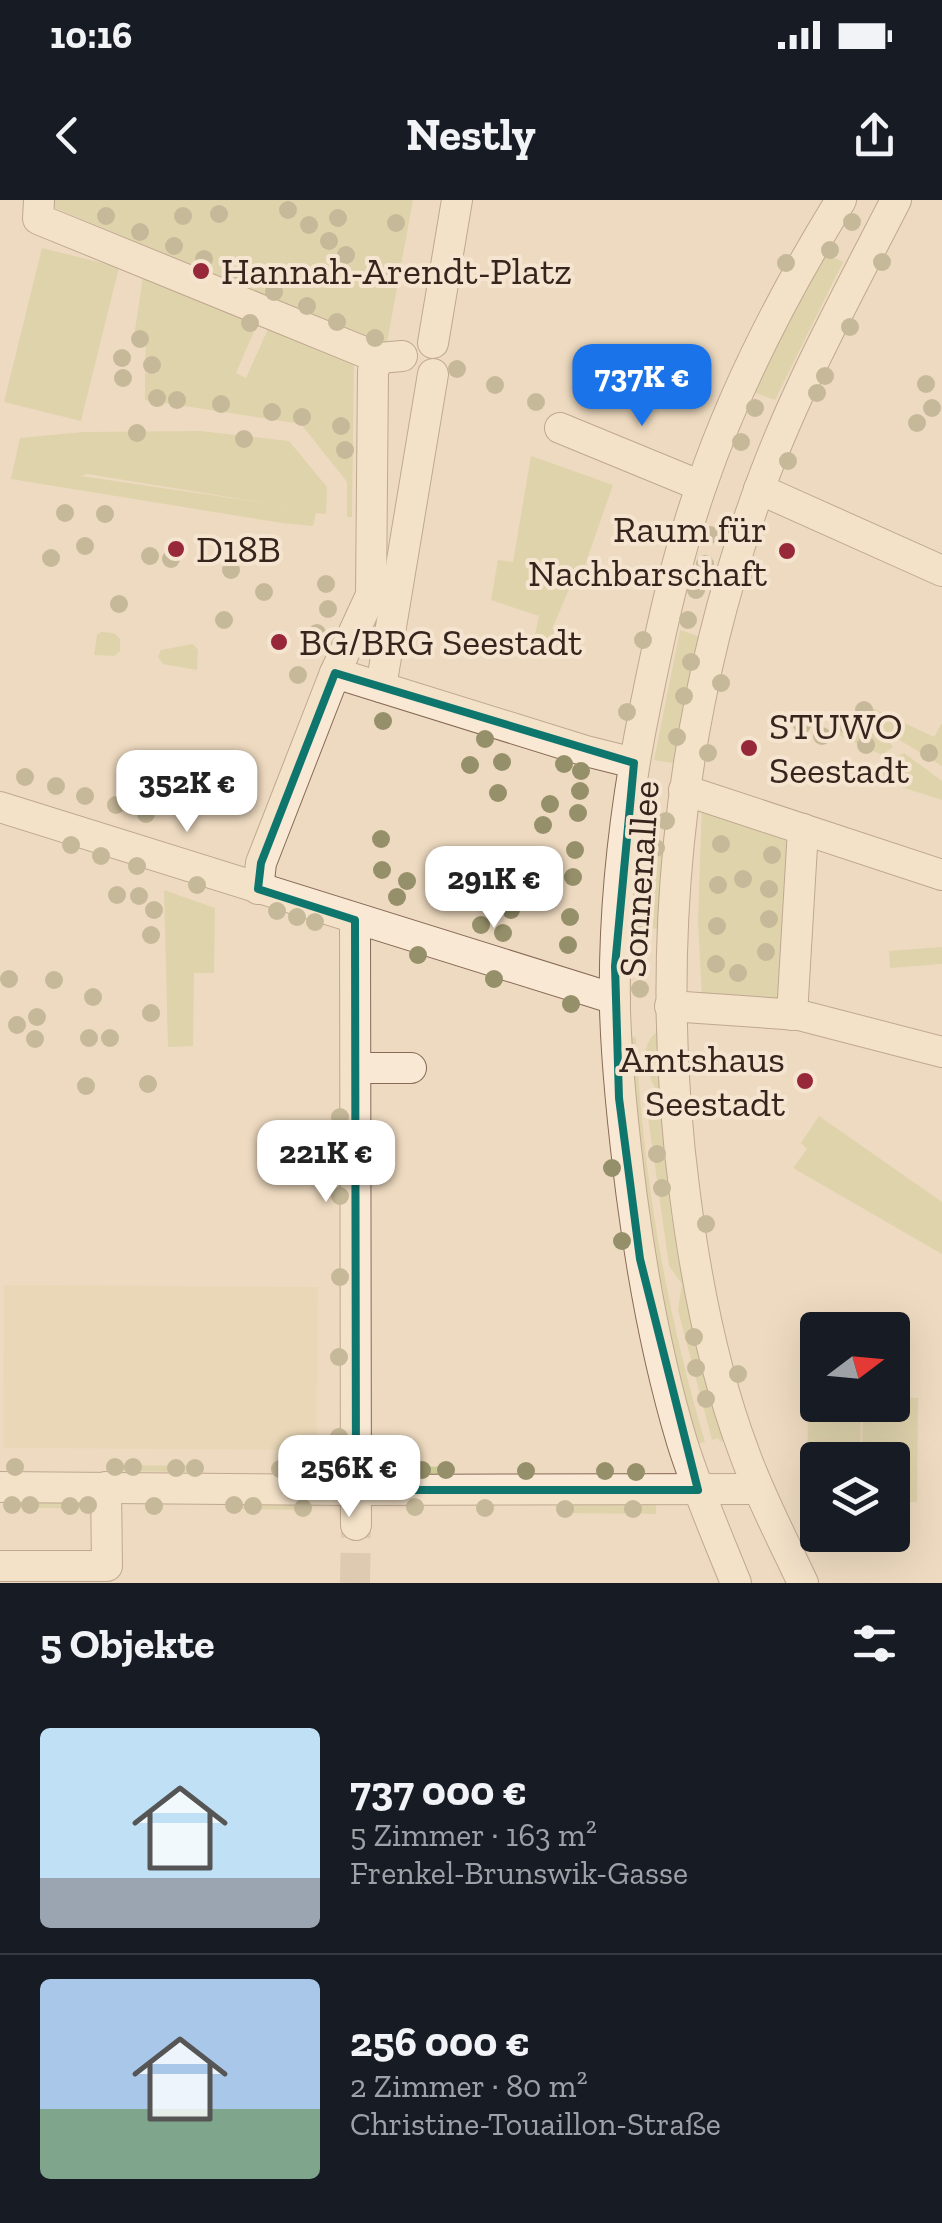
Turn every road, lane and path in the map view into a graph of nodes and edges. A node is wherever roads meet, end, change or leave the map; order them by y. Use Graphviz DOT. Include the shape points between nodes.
graph roads {
  1 [pos="39,200"];
  2 [pos="457,200"];
  3 [pos="842,200"];
  4 [pos="896,200"];
  5 [pos="433,344"];
  6 [pos="432,374"];
  7 [pos="560,428"];
  8 [pos="701,486"];
  9 [pos="759,489"];
  10 [pos="942,571"];
  11 [pos="336,673"];
  12 [pos="382,687"];
  13 [pos="634,763"];
  14 [pos="684,790"];
  15 [pos="0,807"];
  16 [pos="803,828"];
  17 [pos="942,874"];
  18 [pos="258,889"];
  19 [pos="356,920"];
  20 [pos="615,999"];
  21 [pos="670,1006"];
  22 [pos="792,1015"];
  23 [pos="942,1052"];
  24 [pos="356,1068"];
  25 [pos="412,1068"];
  26 [pos="0,1487"];
  27 [pos="106,1487"];
  28 [pos="758,1489"];
  29 [pos="356,1490"];
  30 [pos="698,1490"];
  31 [pos="356,1525"];
  32 [pos="0,1566"];
  33 [pos="736,1583"];
  34 [pos="804,1583"];
  1 -- 11 [label="street" via="38,219 390,357 373,371 371,595"];
  2 -- 5 [label="street"];
  3 -- 8 [label="street, Sonnenallee" via="797,271"];
  4 -- 9 [label="street, Sonnenallee"];
  6 -- 12 [label="street"];
  7 -- 8 [label="street"];
  8 -- 13 [label="street, Sonnenallee"];
  9 -- 10 [label="street"];
  9 -- 14 [label="street, Sonnenallee" via="714,642"];
  11 -- 12 [label="street"];
  11 -- 18 [label="street" via="261,863"];
  12 -- 13 [label="street"];
  13 -- 20 [label="street, Sonnenallee" via="619,879"];
  14 -- 16 [label="street"];
  14 -- 21 [label="street, Sonnenallee"];
  15 -- 18 [label="street"];
  16 -- 17 [label="street"];
  16 -- 22 [label="street"];
  18 -- 19 [label="street"];
  19 -- 20 [label="street"];
  19 -- 24 [label="street"];
  20 -- 30 [label="street, Sonnenallee" via="619,1098 640,1260"];
  21 -- 22 [label="street"];
  21 -- 28 [label="street, Sonnenallee" via="676,1124 704,1308"];
  22 -- 23 [label="street"];
  24 -- 25 [label="street"];
  24 -- 29 [label="street"];
  26 -- 27 [label="street"];
  27 -- 29 [label="street"];
  27 -- 32 [label="street" via="107,1566"];
  28 -- 30 [label="street"];
  28 -- 34 [label="street, Sonnenallee"];
  29 -- 30 [label="street"];
  29 -- 31 [label="street"];
  30 -- 33 [label="street, Sonnenallee"];
}
